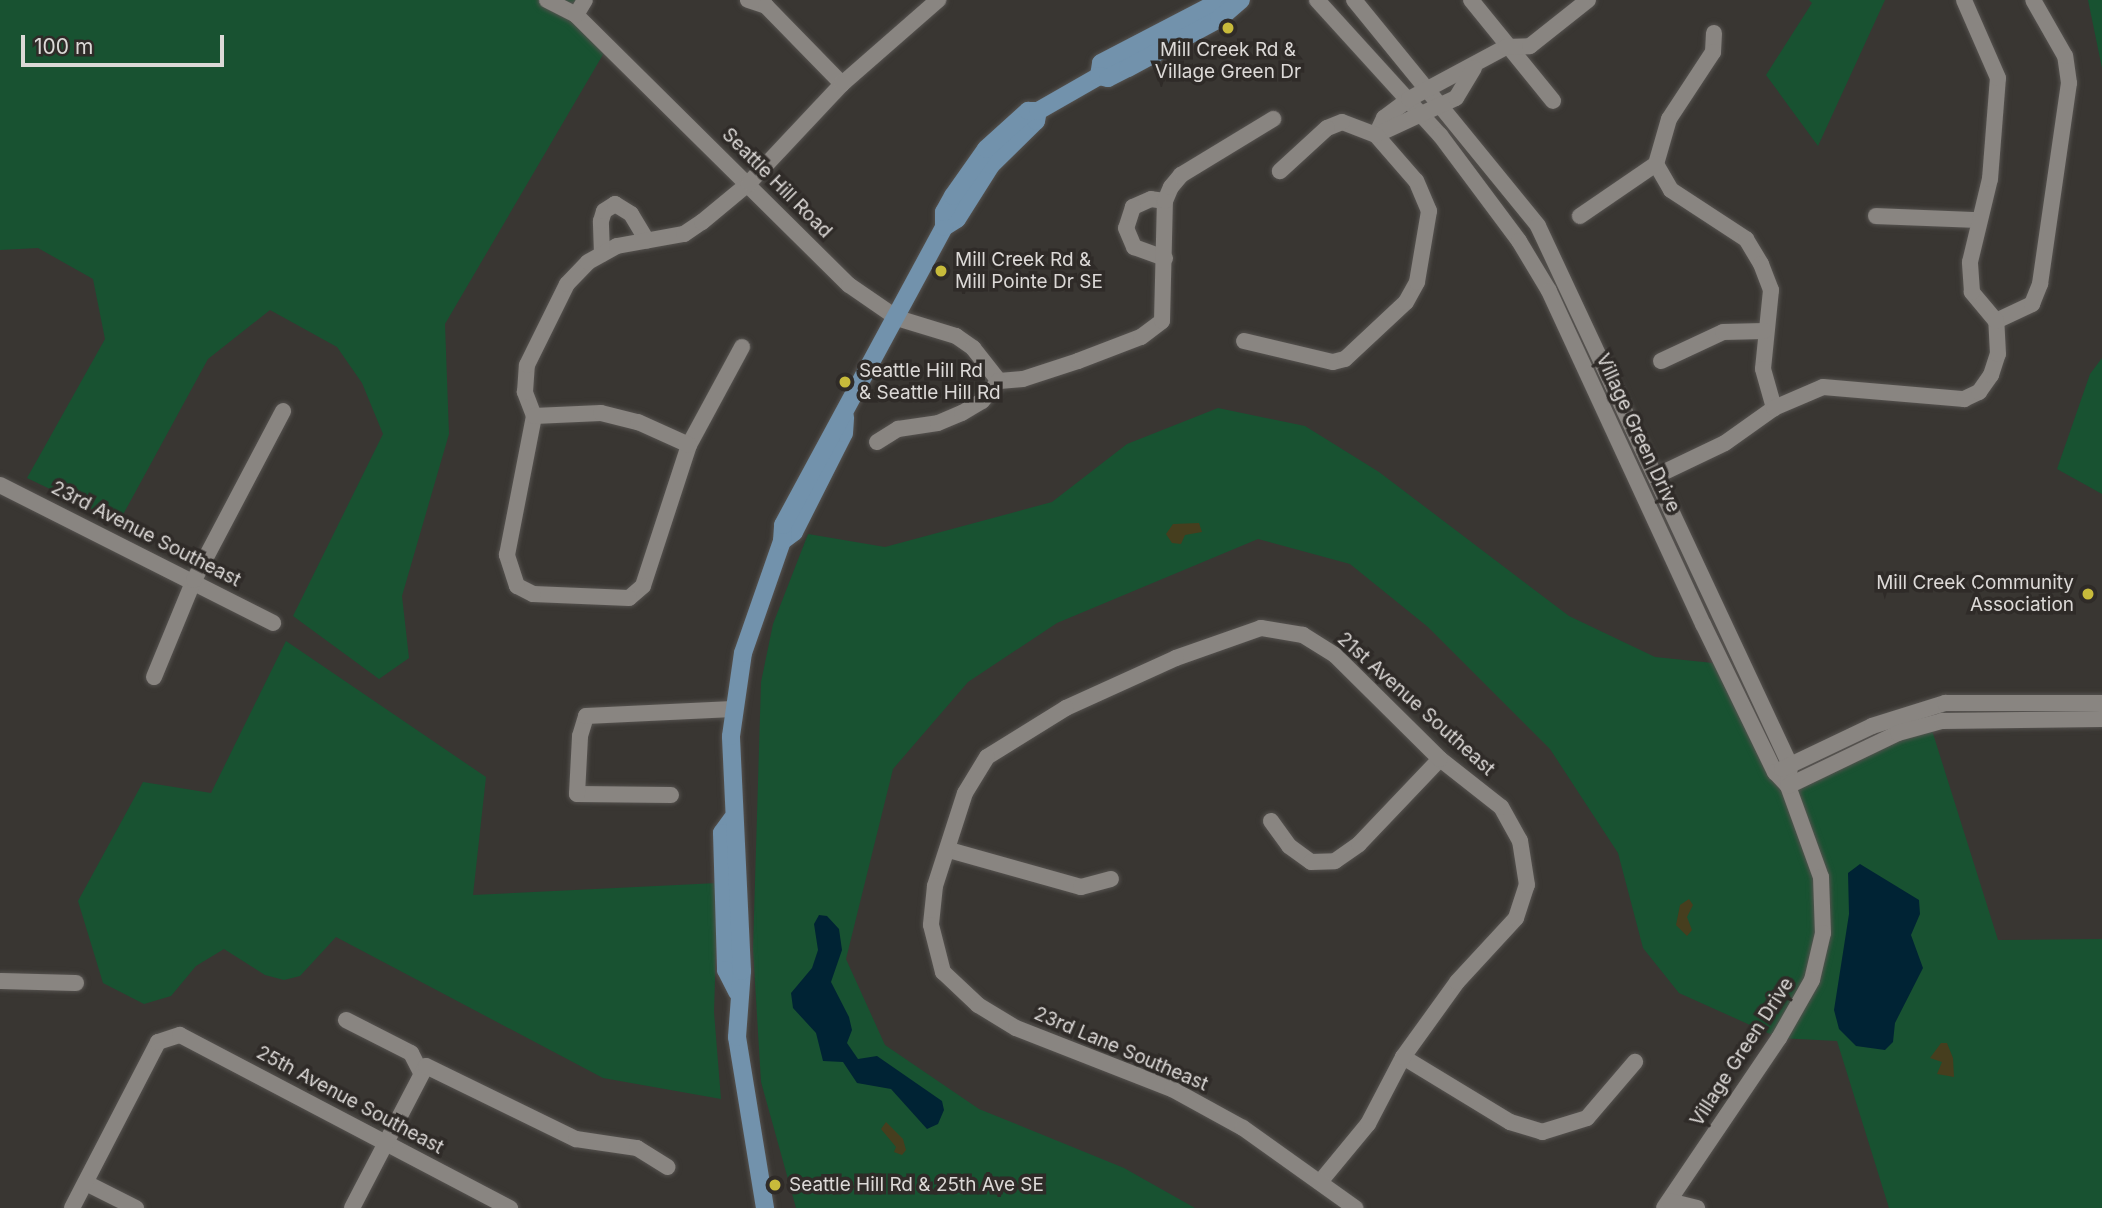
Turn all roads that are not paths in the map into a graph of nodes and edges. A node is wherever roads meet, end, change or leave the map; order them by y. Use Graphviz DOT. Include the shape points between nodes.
graph roads {
  1 [pos="547,0"];
  2 [pos="585,0"];
  3 [pos="748,0"];
  4 [pos="938,0"];
  5 [pos="1222,0"];
  6 [pos="1241,0"];
  7 [pos="1317,0"];
  8 [pos="1354,0"];
  9 [pos="1471,0"];
  10 [pos="1588,0"];
  11 [pos="1964,0"];
  12 [pos="2033,0"];
  13 [pos="576,15"];
  14 [pos="1714,33"];
  15 [pos="1506,47"];
  16 [pos="1475,68"];
  17 [pos="1099,76"];
  18 [pos="842,84"];
  19 [pos="1430,89"];
  20 [pos="1409,99"];
  21 [pos="1553,101"];
  22 [pos="1443,106"];
  23 [pos="1421,114"];
  24 [pos="1273,119"];
  25 [pos="1376,135"];
  26 [pos="1656,164"];
  27 [pos="1280,170"];
  28 [pos="749,183"];
  29 [pos="1164,201"];
  30 [pos="1580,216"];
  31 [pos="1876,216"];
  32 [pos="1977,220"];
  33 [pos="648,241"];
  34 [pos="602,254"];
  35 [pos="1165,258"];
  36 [pos="897,318"];
  37 [pos="1996,321"];
  38 [pos="1764,331"];
  39 [pos="1244,341"];
  40 [pos="742,346"];
  41 [pos="1661,361"];
  42 [pos="999,381"];
  43 [pos="1774,408"];
  44 [pos="284,411"];
  45 [pos="534,416"];
  46 [pos="877,442"];
  47 [pos="690,445"];
  48 [pos="1656,476"];
  49 [pos="0,485"];
  50 [pos="194,580"];
  51 [pos="273,623"];
  52 [pos="154,677"];
  53 [pos="2102,703"];
  54 [pos="733,709"];
  55 [pos="2102,719"];
  56 [pos="1440,759"];
  57 [pos="1782,768"];
  58 [pos="1788,786"];
  59 [pos="671,795"];
  60 [pos="1271,821"];
  61 [pos="949,850"];
  62 [pos="1111,879"];
  63 [pos="0,981"];
  64 [pos="76,983"];
  65 [pos="346,1020"];
  66 [pos="1403,1057"];
  67 [pos="1635,1062"];
  68 [pos="423,1069"];
  69 [pos="385,1142"];
  70 [pos="667,1167"];
  71 [pos="1320,1182"];
  72 [pos="86,1183"];
  73 [pos="1669,1206"];
  74 [pos="72,1208"];
  75 [pos="136,1208"];
  76 [pos="352,1208"];
  77 [pos="510,1208"];
  78 [pos="765,1208"];
  79 [pos="1355,1208"];
  80 [pos="1697,1208"];
  1 -- 13 [label="street, Seattle Hill Road"];
  2 -- 13 [label="street"];
  3 -- 18 [label="street" via="766,6"];
  4 -- 18 [label="street"];
  5 -- 17 [label="main road" via="1101,63"];
  6 -- 17 [label="main road" via="1199,30 1108,78"];
  7 -- 20 [label="street, Village Green Drive"];
  8 -- 19 [label="street, Village Green Drive"];
  9 -- 15 [label="street"];
  10 -- 15 [label="street" via="1530,46"];
  11 -- 32 [label="street" via="1998,78 1990,179"];
  12 -- 37 [label="street" via="2065,55 2069,83 2040,284 2032,304"];
  13 -- 28 [label="street, Seattle Hill Road"];
  14 -- 26 [label="street" via="1713,52 1670,119"];
  15 -- 16 [label="street"];
  15 -- 21 [label="street"];
  16 -- 19 [label="street"];
  16 -- 22 [label="street" via="1457,98"];
  17 -- 36 [label="main road" via="1038,111 1036,121 991,165 957,219 944,227"];
  18 -- 28 [label="street"];
  19 -- 20 [label="street"];
  19 -- 22 [label="street, Village Green Drive"];
  20 -- 23 [label="street, Village Green Drive"];
  20 -- 25 [label="street" via="1384,118"];
  22 -- 23 [label="street"];
  22 -- 48 [label="street, Village Green Drive" via="1538,226"];
  23 -- 25 [label="street"];
  23 -- 57 [label="street, Village Green Drive" via="1519,241 1549,291"];
  24 -- 29 [label="street" via="1181,175"];
  25 -- 27 [label="street" via="1342,122 1327,128"];
  25 -- 39 [label="street" via="1416,181 1429,211 1417,282 1406,302 1355,351 1333,362"];
  26 -- 30 [label="street"];
  26 -- 38 [label="street" via="1671,190 1746,239 1771,290"];
  28 -- 33 [label="street" via="684,234"];
  28 -- 36 [label="street, Seattle Hill Road" via="849,285"];
  29 -- 35 [label="street"];
  29 -- 35 [label="street" via="1151,199 1133,207 1126,228 1135,247"];
  31 -- 32 [label="street"];
  32 -- 37 [label="street" via="1970,262 1972,292"];
  33 -- 34 [label="street" via="617,246"];
  33 -- 34 [label="street" via="631,214 615,204 604,211 601,221"];
  34 -- 45 [label="street" via="567,284 527,365 526,391"];
  35 -- 42 [label="street" via="1162,321 1141,337 1023,379"];
  36 -- 42 [label="street, Seattle Hill Road" via="956,336 973,348"];
  36 -- 54 [label="main road" via="845,417 844,433 807,507 794,531 782,541 754,609"];
  37 -- 43 [label="street" via="1998,354 1991,375 1979,392 1965,399 1924,392 1823,387"];
  38 -- 41 [label="street" via="1723,332"];
  38 -- 43 [label="street" via="1763,369"];
  40 -- 47 [label="street"];
  42 -- 46 [label="street" via="982,401 962,413 939,423 898,429"];
  43 -- 48 [label="street" via="1725,443"];
  44 -- 50 [label="street"];
  45 -- 47 [label="street" via="601,413 638,422"];
  45 -- 47 [label="street" via="507,555 517,586 533,594 629,598 643,586"];
  48 -- 57 [label="street, Village Green Drive"];
  49 -- 50 [label="street, 23rd Avenue Southeast"];
  50 -- 51 [label="street, 23rd Avenue Southeast"];
  50 -- 52 [label="street"];
  53 -- 57 [label="street" via="1945,703 1872,726"];
  54 -- 59 [label="street" via="586,716 580,736 577,794"];
  54 -- 78 [label="main road" via="732,819 738,836 742,971 737,1037"];
  55 -- 58 [label="street" via="1942,721 1898,733"];
  56 -- 60 [label="street" via="1359,844 1335,861 1311,862 1289,846"];
  56 -- 61 [label="street, 21st Avenue Southeast" via="1335,654 1303,635 1261,628 1175,658 1066,708 987,757 965,793"];
  56 -- 66 [label="street, 21st Avenue Southeast" via="1501,807 1520,841 1527,885 1516,918 1457,982"];
  57 -- 58 [label="street, Village Green Drive"];
  58 -- 73 [label="street, Village Green Drive" via="1821,877 1823,933 1812,980"];
  61 -- 62 [label="street" via="1081,887"];
  61 -- 71 [label="street, 23rd Lane Southeast" via="935,886 931,925 943,972 978,1005 1016,1028 1171,1088 1243,1128"];
  63 -- 64 [label="street"];
  65 -- 68 [label="street" via="411,1053"];
  66 -- 67 [label="street" via="1510,1122 1542,1132 1587,1118"];
  66 -- 71 [label="street" via="1368,1124"];
  68 -- 69 [label="street"];
  68 -- 70 [label="street" via="576,1139 637,1148"];
  69 -- 72 [label="street, 25th Avenue Southeast" via="180,1035 169,1035 159,1042"];
  69 -- 76 [label="street"];
  69 -- 77 [label="street, 25th Avenue Southeast"];
  71 -- 79 [label="street, 23rd Lane Southeast"];
  72 -- 74 [label="street"];
  72 -- 75 [label="street"];
  73 -- 80 [label="street"];
}
